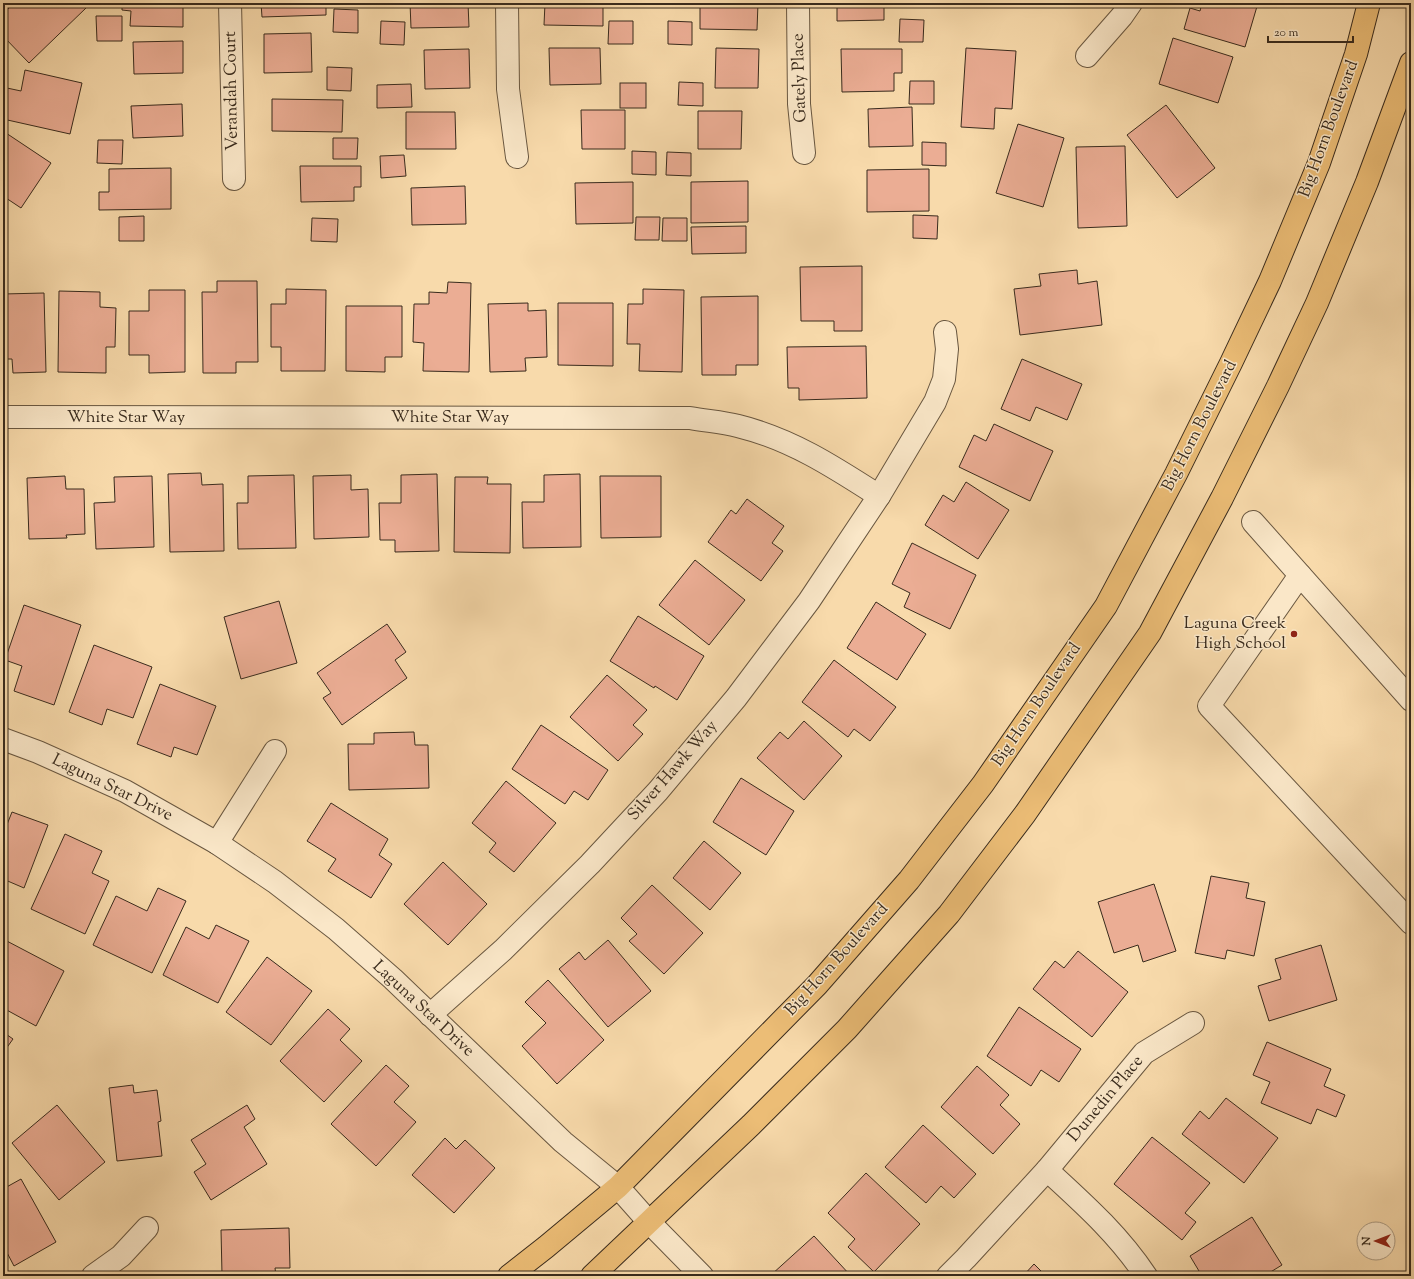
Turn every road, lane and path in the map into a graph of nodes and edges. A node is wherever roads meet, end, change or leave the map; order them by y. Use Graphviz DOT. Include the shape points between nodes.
graph roads {
  1 [pos="230,3"];
  2 [pos="507,3"];
  3 [pos="798,3"];
  4 [pos="1131,3"];
  5 [pos="1370,3"];
  6 [pos="1087,56"];
  7 [pos="1411,63"];
  8 [pos="804,153"];
  9 [pos="517,157"];
  10 [pos="234,179"];
  11 [pos="945,332"];
  12 [pos="3,418"];
  13 [pos="879,496"];
  14 [pos="1253,522"];
  15 [pos="1300,575"];
  16 [pos="1411,700"];
  17 [pos="3,740"];
  18 [pos="275,751"];
  19 [pos="217,843"];
  20 [pos="1411,922"];
  21 [pos="430,1015"];
  22 [pos="1193,1023"];
  23 [pos="1047,1170"];
  24 [pos="618,1187"];
  25 [pos="650,1222"];
  26 [pos="147,1228"];
  27 [pos="93,1276"];
  28 [pos="508,1276"];
  29 [pos="592,1276"];
  30 [pos="702,1276"];
  31 [pos="948,1276"];
  32 [pos="1146,1276"];
  1 -- 10 [label="street, Verandah Court"];
  2 -- 9 [label="street" via="508,89"];
  3 -- 8 [label="street, Gately Place" via="799,104"];
  4 -- 6 [label="street"];
  5 -- 24 [label="main road, Big Horn Boulevard" via="1323,152 1270,282 1176,474 1106,606 983,784 908,880 817,985"];
  7 -- 25 [label="main road" via="1367,182 1317,303 1225,491 1150,633 1025,814 949,914 847,1029"];
  11 -- 13 [label="street, Silver Hawk Way" via="947,349 944,379 935,402"];
  12 -- 13 [label="street, White Star Way" via="690,418 737,426 768,435 831,465"];
  13 -- 21 [label="street, Silver Hawk Way" via="809,601 736,698 658,791 590,864 503,950"];
  14 -- 15 [label="street"];
  15 -- 16 [label="street"];
  15 -- 20 [label="street" via="1209,706"];
  17 -- 19 [label="street, Laguna Star Drive" via="38,752 125,791"];
  18 -- 19 [label="street"];
  19 -- 21 [label="street, Laguna Star Drive" via="275,882 336,929"];
  21 -- 24 [label="street, Laguna Star Drive" via="563,1142"];
  22 -- 23 [label="street, Dunedin Place" via="1144,1053"];
  23 -- 31 [label="street, Dunedin Place"];
  23 -- 32 [label="street" via="1095,1214 1132,1255"];
  24 -- 25 [label="street, Laguna Star Drive"];
  24 -- 28 [label="main road, Big Horn Boulevard"];
  25 -- 29 [label="main road"];
  25 -- 30 [label="street, Laguna Star Drive"];
  26 -- 27 [label="street" via="121,1256"];
}
